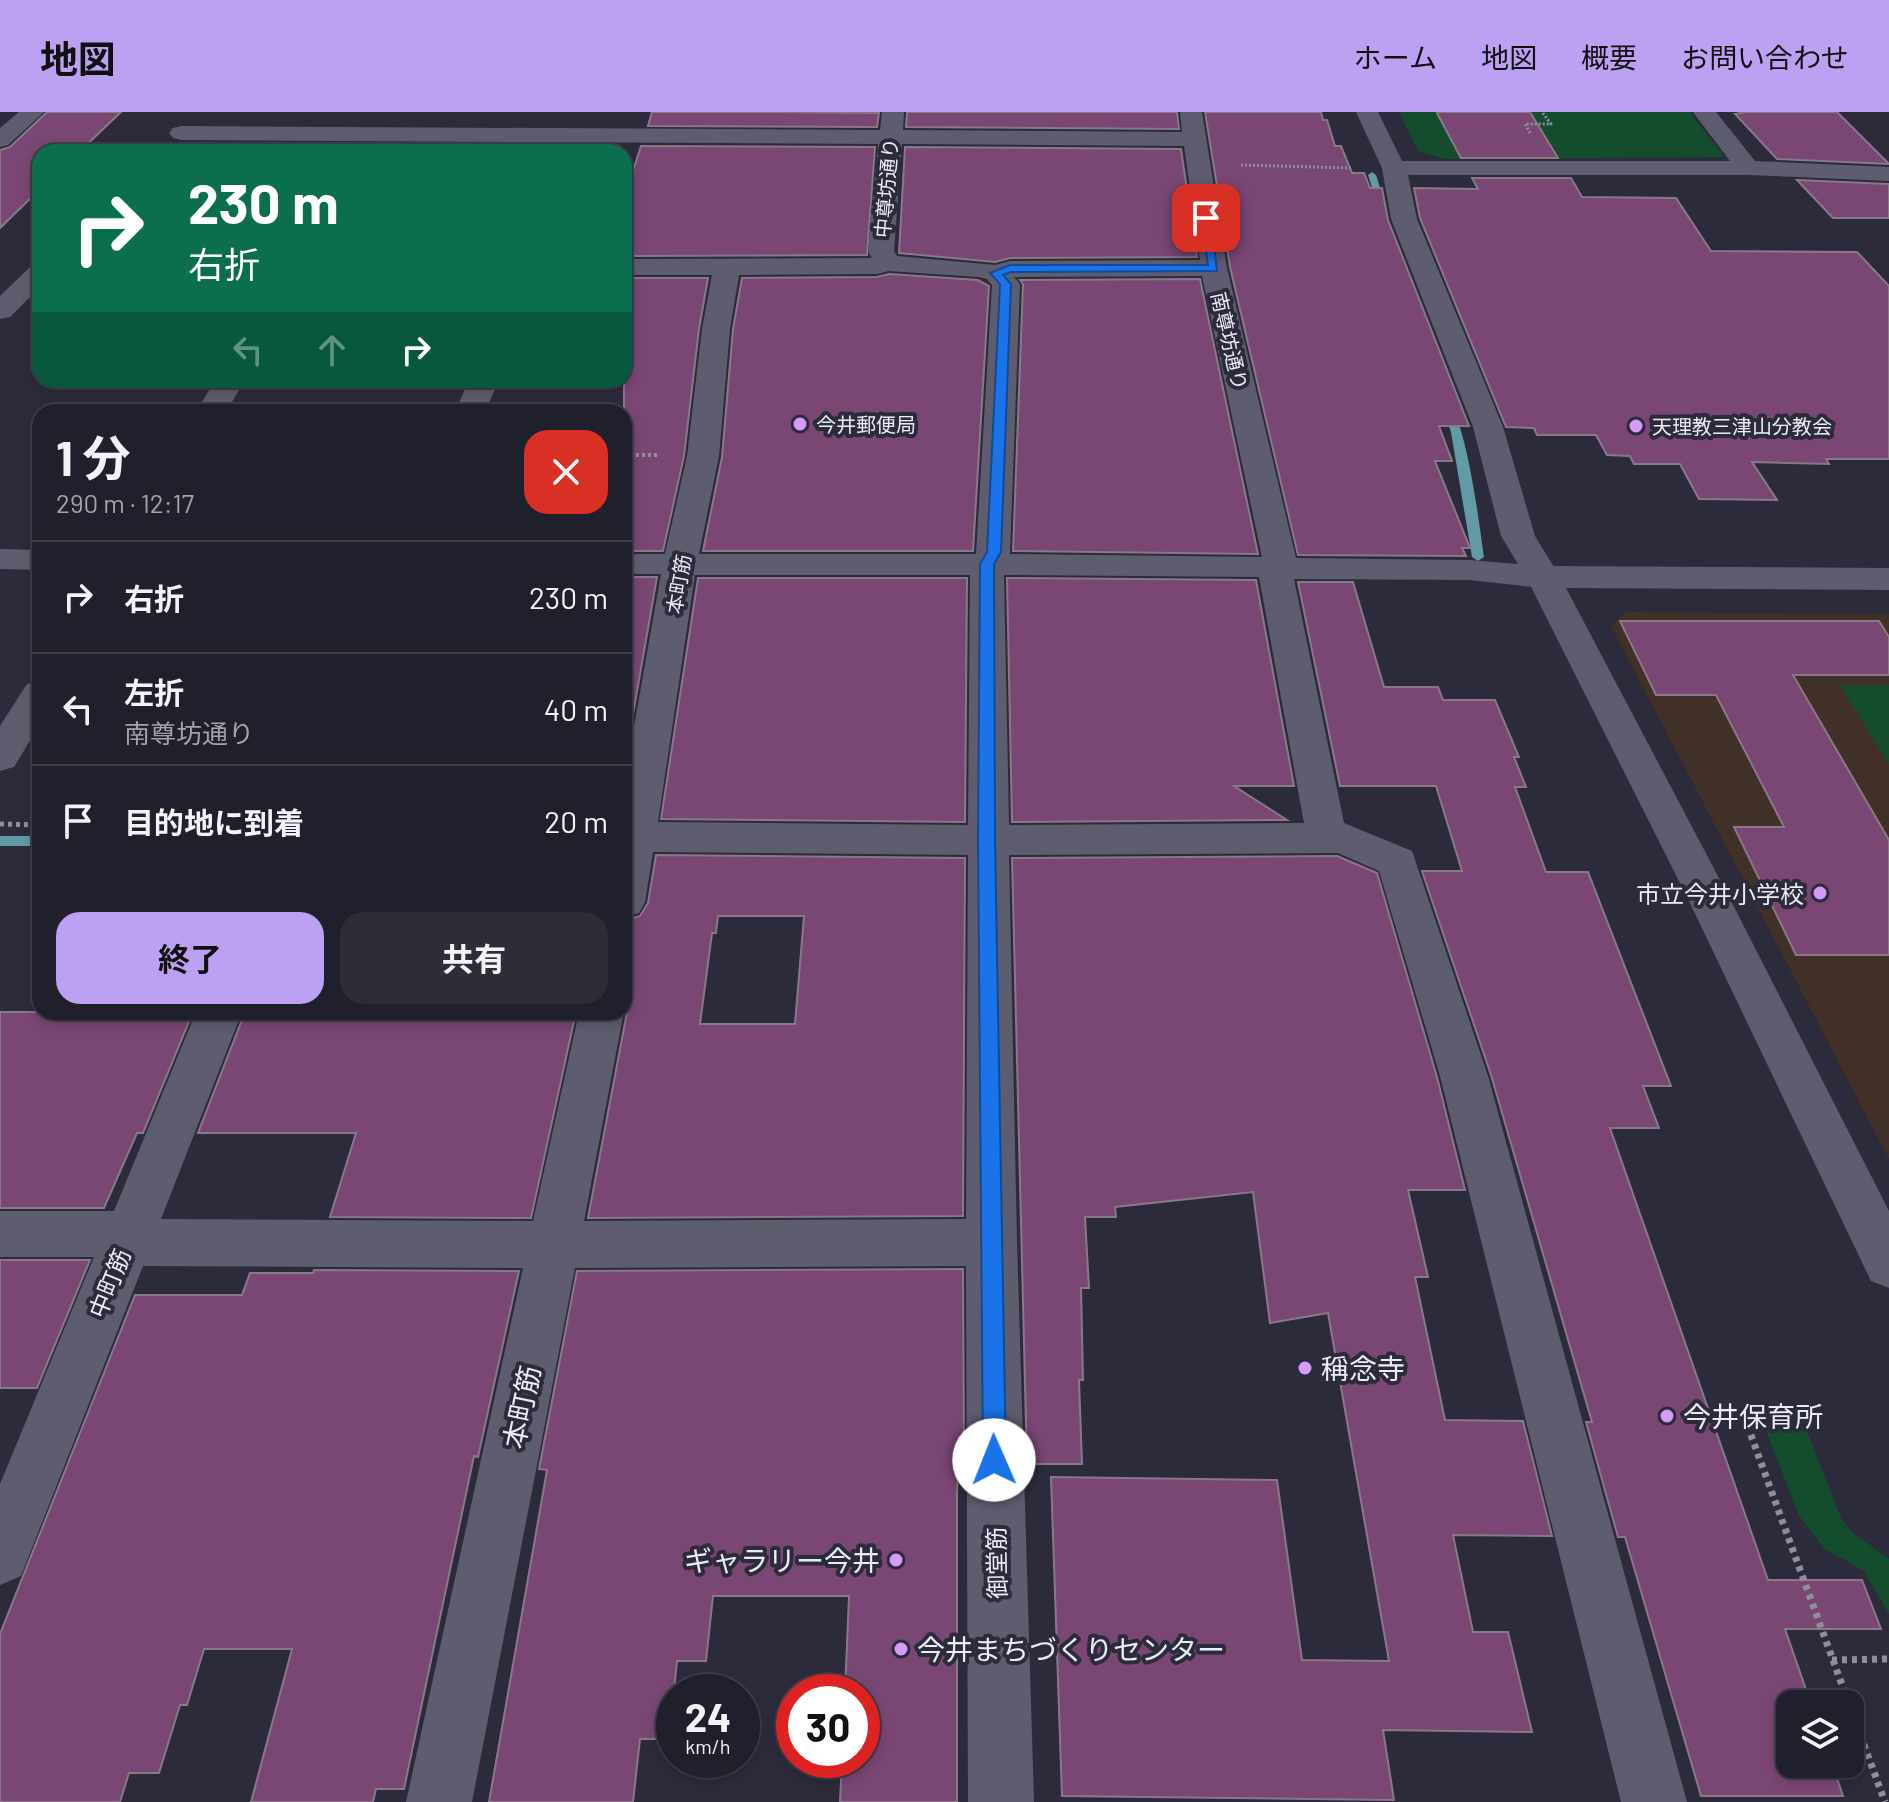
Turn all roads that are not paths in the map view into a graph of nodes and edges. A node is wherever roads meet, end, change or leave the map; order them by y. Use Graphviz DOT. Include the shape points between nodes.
graph roads {
  1 [pos="33,112"];
  2 [pos="202,112"];
  3 [pos="589,112"];
  4 [pos="1367,112"];
  5 [pos="1704,112"];
  6 [pos="892,124"];
  7 [pos="181,133"];
  8 [pos="1195,139"];
  9 [pos="0,140"];
  10 [pos="170,144"];
  11 [pos="575,144"];
  12 [pos="1394,168"];
  13 [pos="1748,168"];
  14 [pos="1877,174"];
  15 [pos="1889,198"];
  16 [pos="888,263"];
  17 [pos="727,266"];
  18 [pos="632,267"];
  19 [pos="1214,268"];
  20 [pos="996,273"];
  21 [pos="32,280"];
  22 [pos="0,311"];
  23 [pos="0,559"];
  24 [pos="32,560"];
  25 [pos="632,564"];
  26 [pos="680,564"];
  27 [pos="987,564"];
  28 [pos="1278,568"];
  29 [pos="1543,577"];
  30 [pos="1889,579"];
  31 [pos="32,706"];
  32 [pos="0,757"];
  33 [pos="632,831"];
  34 [pos="632,837"];
  35 [pos="1327,838"];
  36 [pos="987,840"];
  37 [pos="216,1020"];
  38 [pos="600,1020"];
  39 [pos="0,1234"];
  40 [pos="127,1238"];
  41 [pos="991,1242"];
  42 [pos="554,1245"];
  43 [pos="1889,1264"];
  44 [pos="0,1555"];
  45 [pos="439,1802"];
  46 [pos="1001,1802"];
  47 [pos="1654,1802"];
  1 -- 9 [label="street"];
  2 -- 7 [label="street"];
  3 -- 11 [label="street"];
  4 -- 12 [label="street"];
  5 -- 13 [label="street"];
  6 -- 8 [label="street"];
  6 -- 11 [label="street"];
  6 -- 16 [label="street, 中尊坊通り" via="881,251"];
  7 -- 10 [label="street"];
  7 -- 11 [label="street"];
  8 -- 19 [label="street, 南尊坊通り"];
  12 -- 13 [label="street"];
  12 -- 29 [label="street" via="1404,219 1488,427 1518,536"];
  13 -- 14 [label="street"];
  14 -- 15 [label="street"];
  16 -- 17 [label="street"];
  16 -- 20 [label="street"];
  17 -- 18 [label="street"];
  17 -- 26 [label="street, 本町筋" via="703,456"];
  19 -- 20 [label="street"];
  19 -- 28 [label="street, 南尊坊通り"];
  20 -- 27 [label="street, 御堂筋" via="1006,284 994,552"];
  21 -- 22 [label="street"];
  23 -- 24 [label="street"];
  25 -- 26 [label="street"];
  26 -- 27 [label="street"];
  26 -- 33 [label="street, 本町筋"];
  27 -- 28 [label="street"];
  27 -- 36 [label="street, 御堂筋"];
  28 -- 29 [label="street" via="1469,570"];
  28 -- 35 [label="street, 南尊坊通り" via="1291,665"];
  29 -- 30 [label="street"];
  29 -- 43 [label="street"];
  31 -- 32 [label="street"];
  34 -- 36 [label="street"];
  35 -- 36 [label="street"];
  35 -- 47 [label="street" via="1343,838 1397,862 1464,1076"];
  36 -- 41 [label="street, 御堂筋"];
  37 -- 40 [label="street, 中町筋"];
  38 -- 42 [label="street, 本町筋"];
  39 -- 40 [label="street"];
  40 -- 42 [label="street"];
  40 -- 44 [label="street, 中町筋"];
  41 -- 42 [label="street"];
  41 -- 46 [label="street, 御堂筋"];
  42 -- 45 [label="street, 本町筋"];
}
